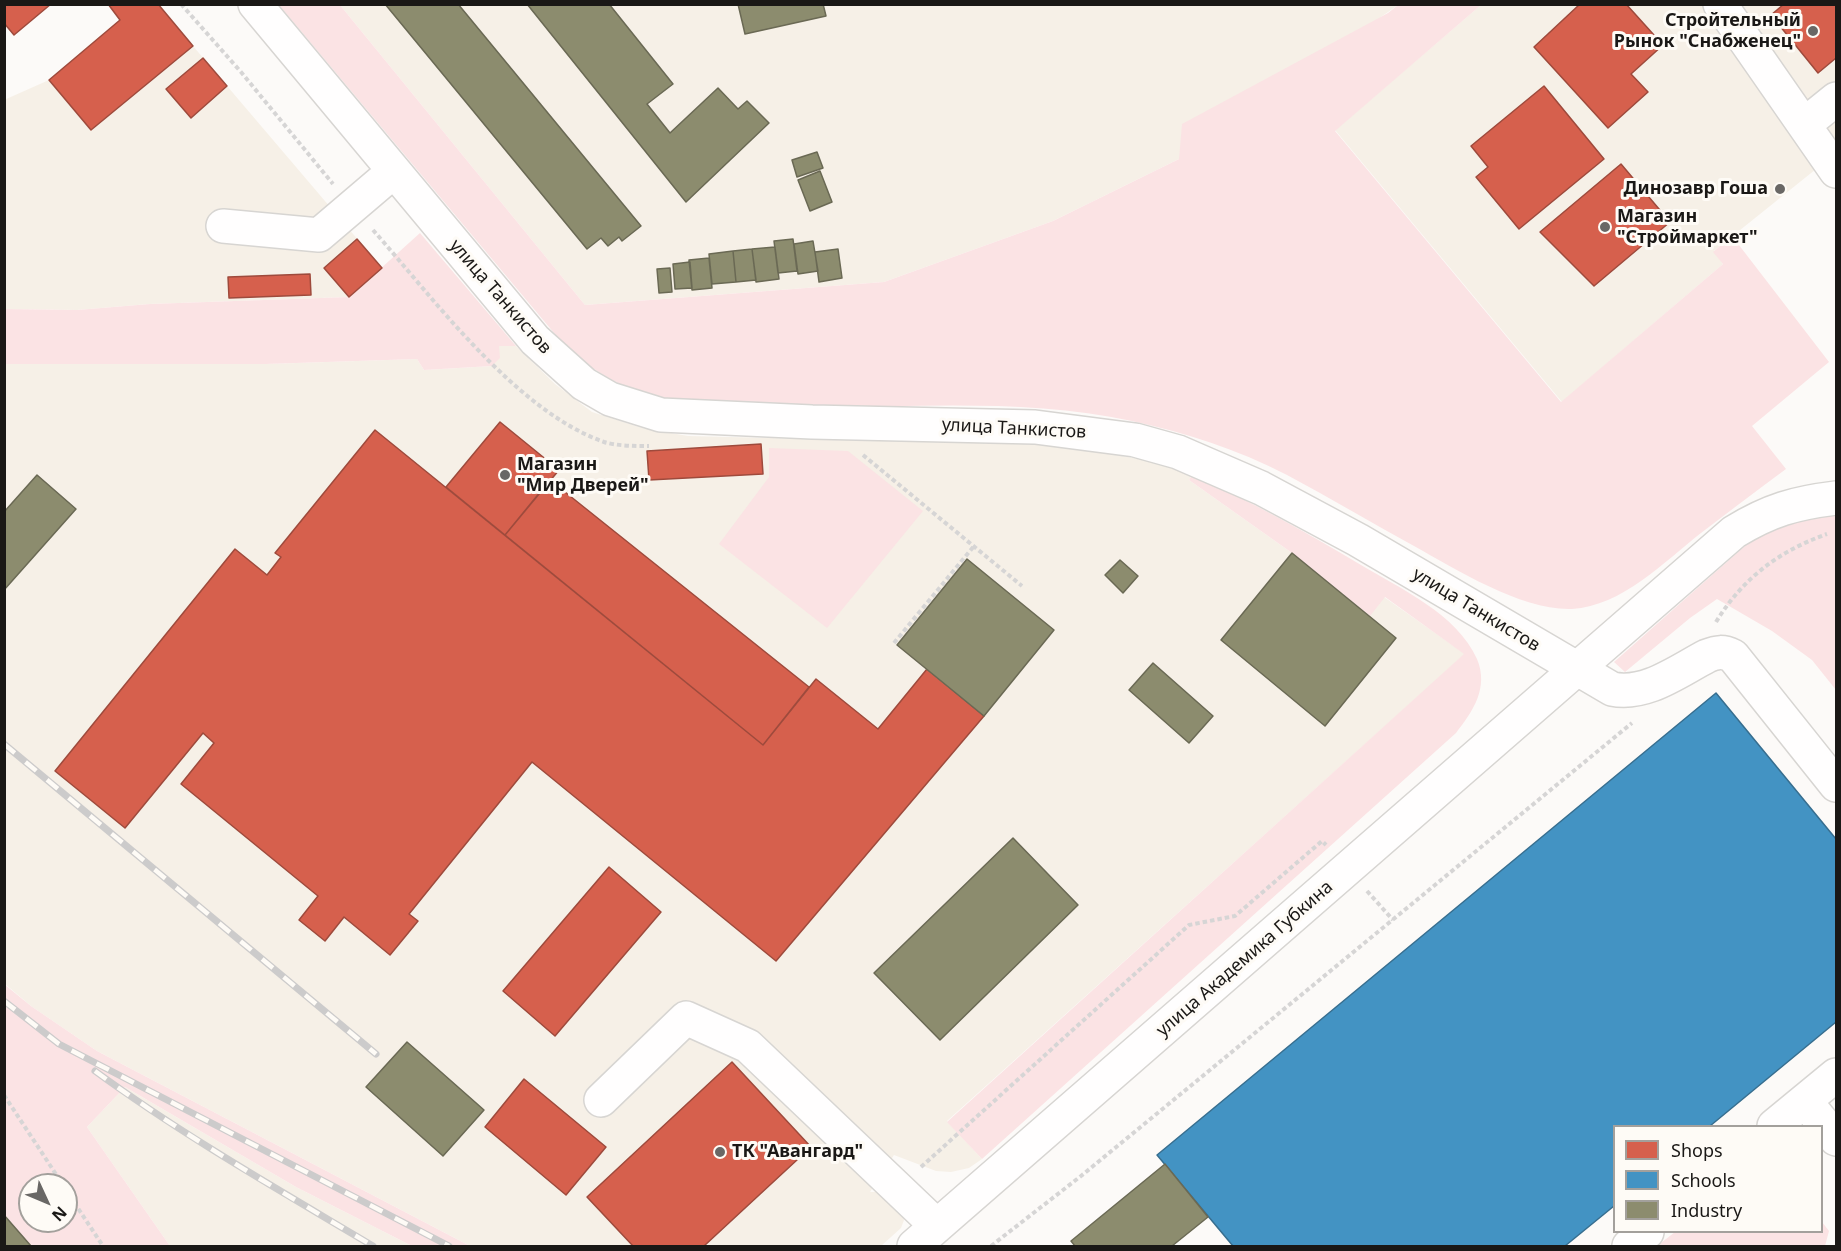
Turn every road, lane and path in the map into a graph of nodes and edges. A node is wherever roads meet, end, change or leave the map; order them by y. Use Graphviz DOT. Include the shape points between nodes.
graph roads {
  1 [pos="181,4"];
  2 [pos="255,4"];
  3 [pos="1720,4"];
  4 [pos="1836,99"];
  5 [pos="1805,124"];
  6 [pos="1836,171"];
  7 [pos="393,172"];
  8 [pos="352,207"];
  9 [pos="223,226"];
  10 [pos="659,446"];
  11 [pos="862,454"];
  12 [pos="1836,498"];
  13 [pos="1836,530"];
  14 [pos="974,546"];
  15 [pos="1022,586"];
  16 [pos="894,643"];
  17 [pos="1689,665"];
  18 [pos="1575,670"];
  19 [pos="1632,722"];
  20 [pos="1836,785"];
  21 [pos="1347,869"];
  22 [pos="1392,920"];
  23 [pos="1836,1075"];
  24 [pos="4,1095"];
  25 [pos="601,1100"];
  26 [pos="1805,1101"];
  27 [pos="1775,1125"];
  28 [pos="1836,1139"];
  29 [pos="55,1173"];
  30 [pos="897,1188"];
  31 [pos="78,1208"];
  32 [pos="1646,1233"];
  33 [pos="926,1236"];
  34 [pos="103,1246"];
  35 [pos="991,1246"];
  36 [pos="1629,1246"];
  1 -- 8 [label="path"];
  2 -- 7 [label="street, улица Танкистов"];
  3 -- 5 [label="street"];
  4 -- 5 [label="street"];
  5 -- 6 [label="street"];
  7 -- 8 [label="street"];
  7 -- 18 [label="street, улица Танкистов" via="535,340 584,384 610,399 661,415 716,419 1035,427 1124,438 1178,452 1261,488 1358,540"];
  8 -- 9 [label="street" via="319,235"];
  8 -- 10 [label="path" via="471,340 512,382 556,418 605,442"];
  11 -- 14 [label="path"];
  12 -- 18 [label="street" via="1798,502 1764,513 1734,532"];
  13 -- 17 [label="path" via="1804,542 1746,580"];
  14 -- 15 [label="path"];
  14 -- 16 [label="path"];
  17 -- 18 [label="street, улица Танкистов" via="1629,693"];
  17 -- 20 [label="street, улица Танкистов" via="1717,652 1732,656"];
  18 -- 21 [label="street, улица Академика Губкина"];
  19 -- 22 [label="path"];
  21 -- 22 [label="path"];
  21 -- 30 [label="path" via="1322,841 1235,916 1189,925"];
  21 -- 33 [label="street, улица Академика Губкина"];
  22 -- 35 [label="path"];
  23 -- 26 [label="street"];
  24 -- 29 [label="path"];
  25 -- 30 [label="street" via="686,1018 748,1046"];
  26 -- 27 [label="street"];
  26 -- 28 [label="street"];
  30 -- 33 [label="street"];
  31 -- 34 [label="path"];
  32 -- 36 [label="street"];
}
